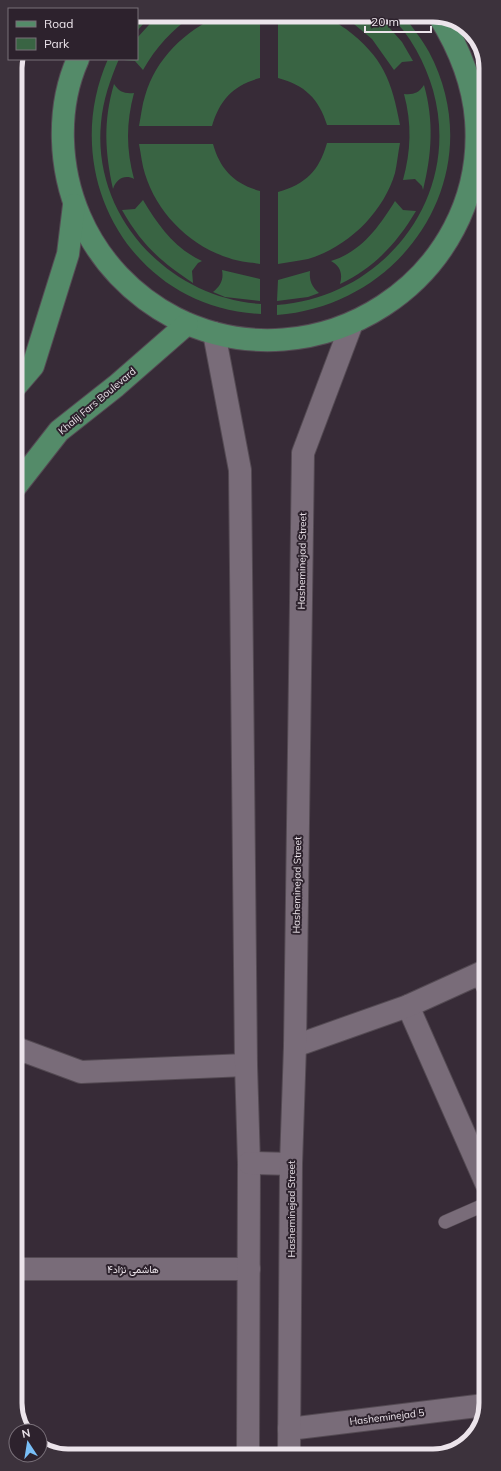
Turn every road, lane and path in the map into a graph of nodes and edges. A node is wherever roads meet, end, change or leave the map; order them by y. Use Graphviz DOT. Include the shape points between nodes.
graph roads {
  1 [pos="448,24"];
  2 [pos="456,32"];
  3 [pos="78,60"];
  4 [pos="74,204"];
  5 [pos="352,323"];
  6 [pos="187,324"];
  7 [pos="214,333"];
  8 [pos="22,380"];
  9 [pos="22,478"];
  10 [pos="479,981"];
  11 [pos="408,1006"];
  12 [pos="295,1046"];
  13 [pos="22,1050"];
  14 [pos="246,1065"];
  15 [pos="249,1163"];
  16 [pos="291,1164"];
  17 [pos="479,1167"];
  18 [pos="479,1207"];
  19 [pos="445,1222"];
  20 [pos="22,1269"];
  21 [pos="249,1269"];
  22 [pos="479,1406"];
  23 [pos="289,1429"];
  24 [pos="248,1449"];
  25 [pos="289,1449"];
  1 -- 2 [label="main road"];
  2 -- 5 [label="main road" via="472,92 476,120 476,148 465,203 439,253 421,275 377,310"];
  3 -- 4 [label="main road" via="67,93 63,121 64,156"];
  4 -- 6 [label="main road" via="86,230 118,276 162,311"];
  4 -- 8 [label="main road" via="68,254 33,366"];
  5 -- 7 [label="main road" via="326,333 298,339 248,339"];
  5 -- 12 [label="street, Hasheminejad Street" via="303,453"];
  6 -- 7 [label="main road"];
  6 -- 9 [label="main road, Khalij Fars Boulevard" via="116,386 59,431"];
  7 -- 14 [label="street" via="240,470"];
  10 -- 11 [label="street"];
  11 -- 12 [label="street"];
  11 -- 17 [label="street"];
  12 -- 16 [label="street, Hasheminejad Street"];
  13 -- 14 [label="street" via="81,1072"];
  14 -- 15 [label="street"];
  15 -- 16 [label="street"];
  15 -- 21 [label="street"];
  16 -- 23 [label="street, Hasheminejad Street"];
  18 -- 19 [label="lane"];
  20 -- 21 [label="street, هاشمی نژاد۴"];
  21 -- 24 [label="street"];
  22 -- 23 [label="street, Hasheminejad 5"];
  23 -- 25 [label="street, Hasheminejad Street"];
}
